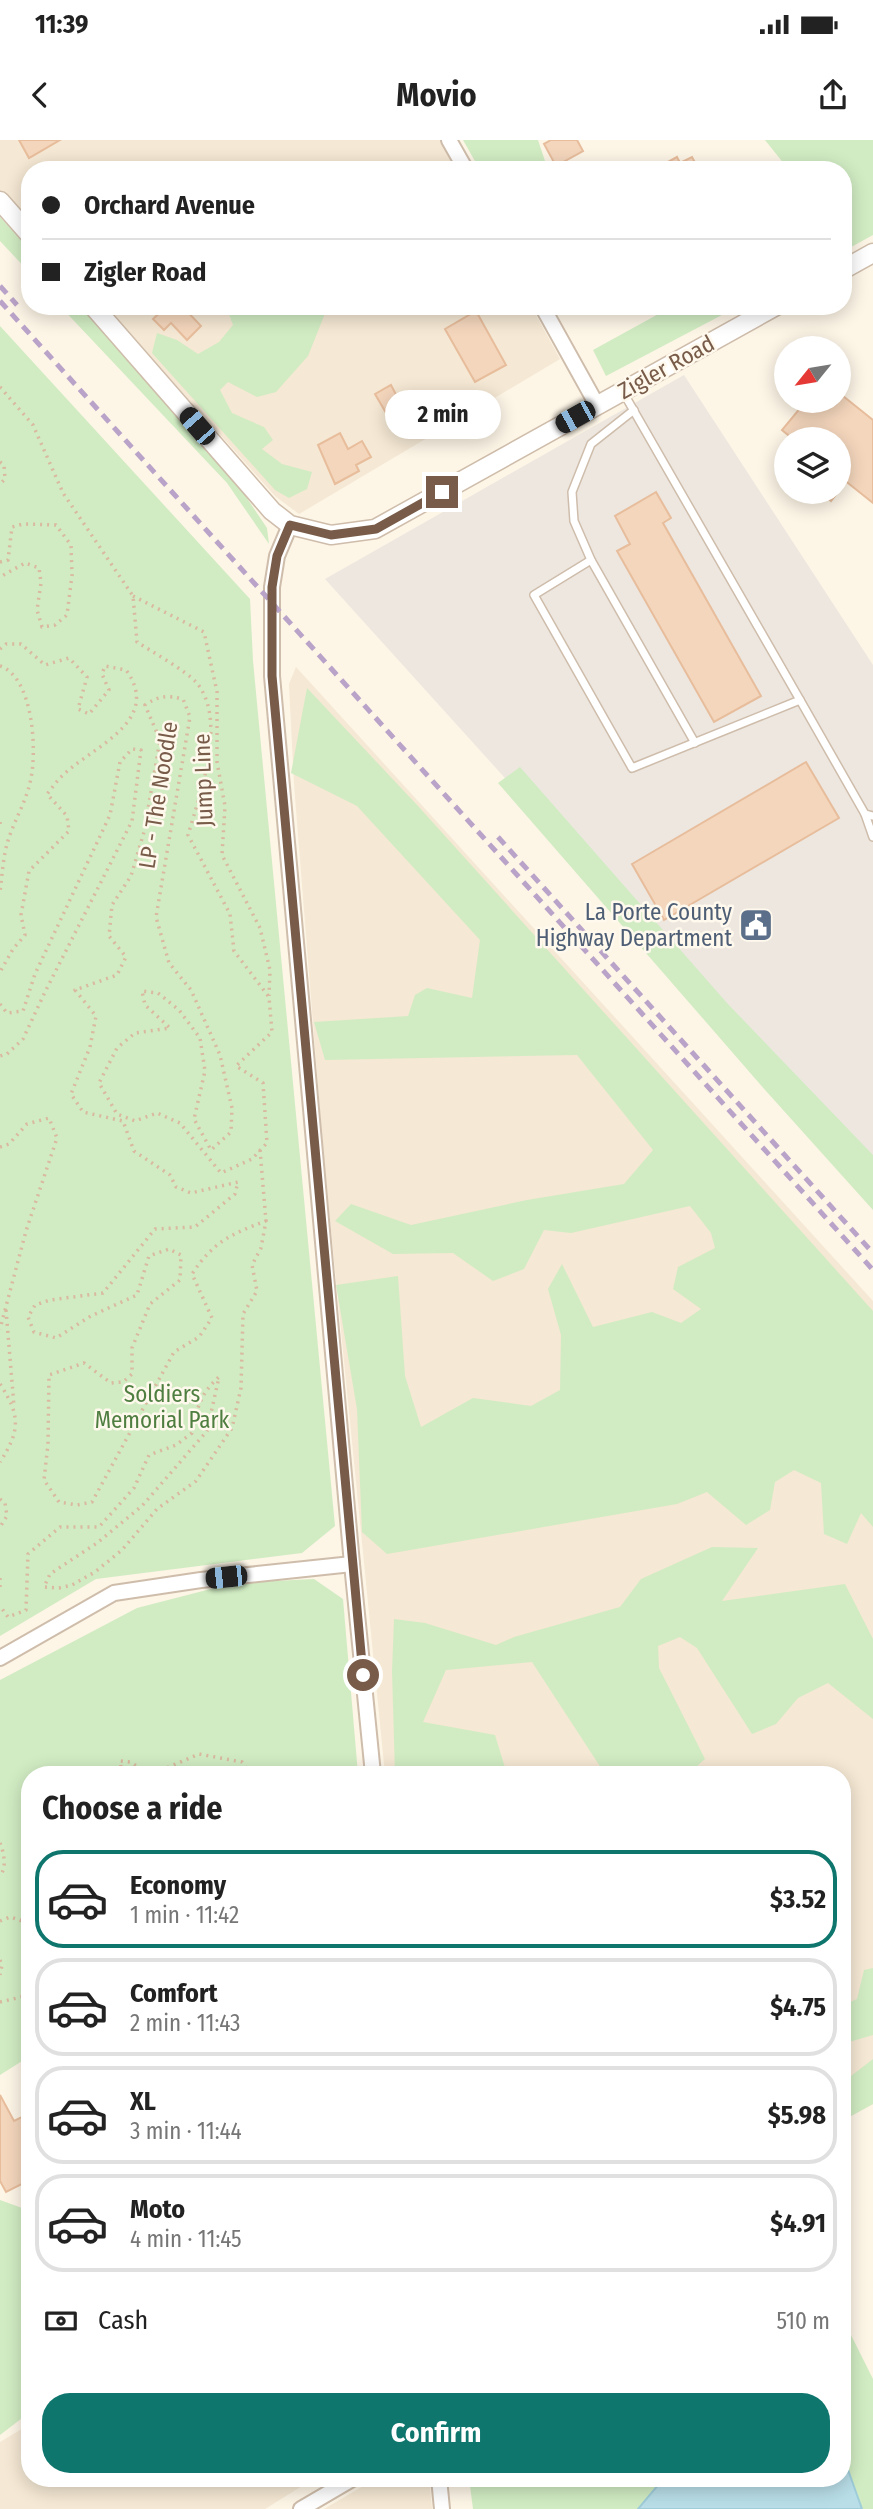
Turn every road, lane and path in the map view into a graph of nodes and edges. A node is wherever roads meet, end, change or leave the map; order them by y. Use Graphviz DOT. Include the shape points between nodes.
graph roads {
  1 [pos="449,140"];
  2 [pos="461,161"];
  3 [pos="0,201"];
  4 [pos="21,225"];
  5 [pos="873,253"];
  6 [pos="852,265"];
  7 [pos="101,315"];
  8 [pos="547,315"];
  9 [pos="760,315"];
  10 [pos="0,387"];
  11 [pos="623,391"];
  12 [pos="597,405"];
  13 [pos="634,410"];
  14 [pos="0,462"];
  15 [pos="0,484"];
  16 [pos="290,525"];
  17 [pos="591,560"];
  18 [pos="0,562"];
  19 [pos="0,577"];
  20 [pos="133,596"];
  21 [pos="0,649"];
  22 [pos="0,666"];
  23 [pos="800,700"];
  24 [pos="695,743"];
  25 [pos="869,815"];
  26 [pos="873,825"];
  27 [pos="873,836"];
  28 [pos="0,892"];
  29 [pos="0,972"];
  30 [pos="270,997"];
  31 [pos="0,1004"];
  32 [pos="0,1056"];
  33 [pos="0,1147"];
  34 [pos="260,1150"];
  35 [pos="266,1221"];
  36 [pos="6,1307"];
  37 [pos="0,1329"];
  38 [pos="0,1384"];
  39 [pos="14,1406"];
  40 [pos="0,1462"];
  41 [pos="0,1499"];
  42 [pos="0,1527"];
  43 [pos="352,1564"];
  44 [pos="0,1577"];
  45 [pos="0,1590"];
  46 [pos="0,1606"];
  47 [pos="0,1658"];
  48 [pos="121,1766"];
  49 [pos="136,1766"];
  50 [pos="171,1766"];
  51 [pos="245,1766"];
  52 [pos="372,1766"];
  53 [pos="0,1843"];
  54 [pos="0,1876"];
  55 [pos="0,1921"];
  56 [pos="21,1921"];
  57 [pos="0,1960"];
  58 [pos="0,1975"];
  59 [pos="21,1996"];
  60 [pos="0,2002"];
  61 [pos="339,2487"];
  62 [pos="440,2487"];
  63 [pos="301,2509"];
  64 [pos="442,2509"];
  1 -- 2 [label="street"];
  3 -- 4 [label="street"];
  5 -- 6 [label="street"];
  7 -- 16 [label="street" via="272,511"];
  8 -- 12 [label="street"];
  9 -- 11 [label="street, Zigler Road"];
  10 -- 20 [label="path, LP - The Noodle" via="33,425 64,493"];
  11 -- 12 [label="street, Zigler Road"];
  11 -- 13 [label="lane"];
  12 -- 16 [label="street, Zigler Road" via="376,529 331,535"];
  13 -- 17 [label="lane" via="591,444 572,492 574,521"];
  13 -- 23 [label="lane"];
  14 -- 15 [label="path" via="5,479"];
  16 -- 43 [label="street" via="277,556 272,587 272,676"];
  17 -- 24 [label="lane"];
  17 -- 24 [label="lane" via="534,595 632,768"];
  18 -- 19 [label="path" via="8,560 12,527 56,525 71,545 67,615 55,625 42,627 37,610 39,568 25,563"];
  20 -- 30 [label="path, Jump Line" via="204,632 217,692 217,762 225,806 222,855 260,928 270,970"];
  20 -- 30 [label="path, LP - The Noodle" via="137,642 196,682 207,703 212,724 203,785 188,835 230,914 233,951"];
  21 -- 29 [label="path, LP - The Noodle" via="21,644 45,665 69,658 87,677 78,709 89,714 109,690 102,674 105,666 126,670 138,701 127,723 62,775 47,794 67,816 69,831 29,871 21,915 25,935"];
  22 -- 28 [label="path" via="10,669 24,691 33,730 32,779 7,845"];
  23 -- 24 [label="lane"];
  23 -- 25 [label="lane"];
  25 -- 26 [label="lane"];
  25 -- 27 [label="lane"];
  30 -- 34 [label="path" via="272,1032 236,1066 263,1083 267,1143"];
  31 -- 32 [label="path, LP - The Noodle" via="7,1013 23,1011 35,974 110,815 120,762 132,749 141,750 132,821 23,1039"];
  33 -- 36 [label="path" via="9,1144 27,1124 49,1118 57,1139"];
  34 -- 35 [label="path"];
  34 -- 35 [label="path, LP - The Noodle" via="252,1159 221,1173 180,1123 157,1113 135,1121 117,1114 99,1083 117,1048 135,1033 170,1028 145,1005 142,991 158,993 179,1010 200,1038 205,1071 194,1119 211,1150 231,1132 232,1108 220,1055 191,990 169,964 156,917 190,717 183,699 156,697 145,705 160,740 144,832 131,876 112,905 108,936 126,957 117,975 75,990 96,1016 90,1047 71,1094 83,1112 123,1121 134,1151 170,1175 176,1187 191,1193 238,1182 235,1194 195,1227 155,1229 103,1293 35,1305 28,1317 34,1332 56,1338 137,1295 149,1256 169,1249 181,1255 180,1280 150,1304 132,1348 132,1374 123,1382 111,1383 84,1363 49,1375 44,1480 60,1502 92,1502 174,1352 200,1337 212,1318 192,1274 206,1253 235,1232"];
  35 -- 46 [label="path" via="252,1265 257,1291 243,1314 241,1388 232,1428 196,1481 158,1509 122,1550 95,1572 72,1585 44,1587 50,1574 142,1506 207,1431 219,1377 206,1389 192,1433 149,1455 134,1488 99,1527 60,1527 28,1554 26,1609 8,1617"];
  36 -- 37 [label="path"];
  36 -- 39 [label="path"];
  38 -- 39 [label="path"];
  39 -- 40 [label="path" via="15,1440"];
  41 -- 42 [label="path" via="7,1516"];
  43 -- 47 [label="street" via="114,1593"];
  43 -- 52 [label="street"];
  44 -- 45 [label="path"];
  48 -- 49 [label="path" via="120,1762"];
  50 -- 51 [label="path" via="199,1754"];
  53 -- 54 [label="path" via="4,1871"];
  55 -- 56 [label="path" via="10,1917"];
  57 -- 58 [label="path"];
  59 -- 60 [label="path"];
  61 -- 63 [label="street"];
  62 -- 64 [label="street"];
}
